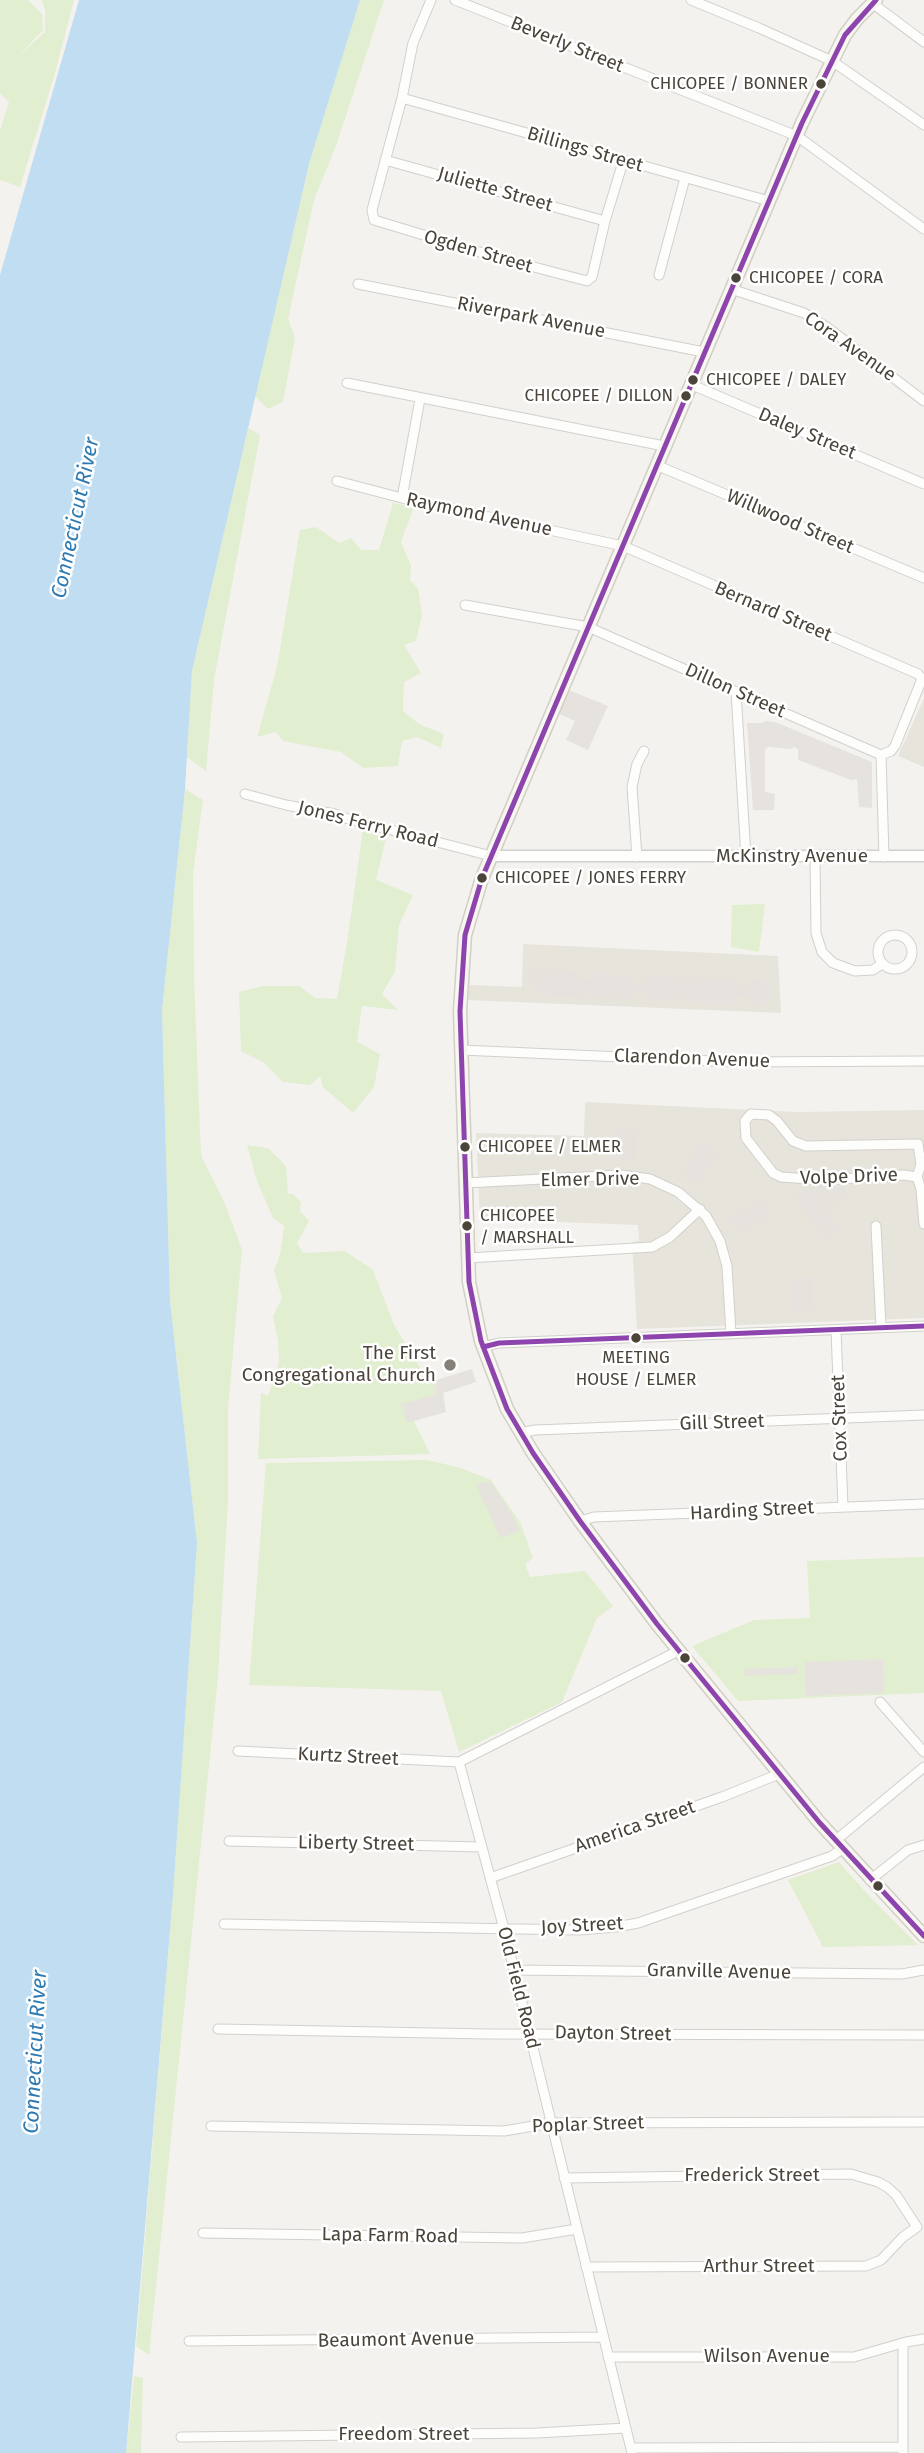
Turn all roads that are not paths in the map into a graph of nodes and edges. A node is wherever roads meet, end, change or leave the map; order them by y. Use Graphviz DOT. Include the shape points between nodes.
graph roads {
  1 [pos="430,0"];
  2 [pos="455,0"];
  3 [pos="691,0"];
  4 [pos="874,2"];
  5 [pos="924,42"];
  6 [pos="832,61"];
  7 [pos="402,98"];
  8 [pos="924,125"];
  9 [pos="797,136"];
  10 [pos="385,160"];
  11 [pos="623,162"];
  12 [pos="685,178"];
  13 [pos="769,201"];
  14 [pos="605,221"];
  15 [pos="924,229"];
  16 [pos="659,275"];
  17 [pos="358,284"];
  18 [pos="731,289"];
  19 [pos="704,352"];
  20 [pos="347,383"];
  21 [pos="690,384"];
  22 [pos="420,399"];
  23 [pos="924,401"];
  24 [pos="664,446"];
  25 [pos="656,465"];
  26 [pos="337,481"];
  27 [pos="924,484"];
  28 [pos="401,498"];
  29 [pos="623,545"];
  30 [pos="924,578"];
  31 [pos="465,605"];
  32 [pos="588,627"];
  33 [pos="736,692"];
  34 [pos="644,751"];
  35 [pos="881,755"];
  36 [pos="245,794"];
  37 [pos="491,856"];
  38 [pos="884,856"];
  39 [pos="924,856"];
  40 [pos="636,857"];
  41 [pos="746,857"];
  42 [pos="815,857"];
  43 [pos="882,964"];
  44 [pos="461,1050"];
  45 [pos="924,1061"];
  46 [pos="917,1177"];
  47 [pos="465,1183"];
  48 [pos="699,1209"];
  49 [pos="924,1224"];
  50 [pos="876,1226"];
  51 [pos="468,1258"];
  52 [pos="924,1326"];
  53 [pos="881,1327"];
  54 [pos="836,1329"];
  55 [pos="731,1334"];
  56 [pos="482,1347"];
  57 [pos="924,1415"];
  58 [pos="840,1418"];
  59 [pos="520,1433"];
  60 [pos="924,1503"];
  61 [pos="843,1507"];
  62 [pos="580,1521"];
  63 [pos="678,1651"];
  64 [pos="880,1702"];
  65 [pos="238,1751"];
  66 [pos="924,1752"];
  67 [pos="459,1762"];
  68 [pos="924,1767"];
  69 [pos="779,1774"];
  70 [pos="229,1841"];
  71 [pos="839,1845"];
  72 [pos="924,1845"];
  73 [pos="482,1847"];
  74 [pos="490,1878"];
  75 [pos="870,1880"];
  76 [pos="223,1924"];
  77 [pos="504,1929"];
  78 [pos="924,1936"];
  79 [pos="514,1970"];
  80 [pos="924,1970"];
  81 [pos="218,2029"];
  82 [pos="529,2033"];
  83 [pos="924,2035"];
  84 [pos="924,2122"];
  85 [pos="551,2123"];
  86 [pos="211,2126"];
  87 [pos="564,2178"];
  88 [pos="920,2227"];
  89 [pos="577,2229"];
  90 [pos="203,2233"];
  91 [pos="586,2267"];
  92 [pos="603,2337"];
  93 [pos="924,2339"];
  94 [pos="189,2341"];
  95 [pos="903,2343"];
  96 [pos="608,2357"];
  97 [pos="626,2428"];
  98 [pos="181,2437"];
  99 [pos="631,2450"];
  100 [pos="903,2450"];
  1 -- 7 [label="street" via="413,43"];
  2 -- 9 [label="street, Beverly Street"];
  3 -- 6 [label="street"];
  4 -- 5 [label="street"];
  4 -- 6 [label="main road" via="850,27"];
  6 -- 8 [label="street"];
  6 -- 9 [label="main road"];
  7 -- 10 [label="street"];
  7 -- 11 [label="street, Billings Street"];
  9 -- 13 [label="main road"];
  9 -- 15 [label="street, Beverly Street"];
  10 -- 14 [label="street, Juliette Street"];
  10 -- 14 [label="street, Ogden Street" via="372,217 421,236 587,281 592,277"];
  11 -- 12 [label="street, Billings Street"];
  11 -- 14 [label="street"];
  12 -- 13 [label="street, Billings Street"];
  12 -- 16 [label="street"];
  13 -- 18 [label="main road"];
  17 -- 19 [label="street, Riverpark Avenue"];
  18 -- 19 [label="main road"];
  18 -- 23 [label="street, Cora Avenue" via="804,313"];
  19 -- 21 [label="main road"];
  20 -- 22 [label="street"];
  21 -- 24 [label="main road"];
  21 -- 27 [label="street, Daley Street"];
  22 -- 24 [label="street"];
  22 -- 28 [label="street"];
  24 -- 25 [label="main road"];
  25 -- 29 [label="main road"];
  25 -- 30 [label="street, Willwood Street"];
  26 -- 28 [label="street, Raymond Avenue"];
  28 -- 29 [label="street, Raymond Avenue"];
  29 -- 32 [label="main road"];
  29 -- 35 [label="street, Bernard Street" via="918,674 922,679 895,746"];
  31 -- 32 [label="street, Dillon Street"];
  32 -- 33 [label="street, Dillon Street"];
  32 -- 37 [label="main road"];
  33 -- 35 [label="street, Dillon Street"];
  33 -- 41 [label="street"];
  34 -- 40 [label="street" via="632,787"];
  35 -- 38 [label="street"];
  36 -- 37 [label="street, Jones Ferry Road"];
  37 -- 40 [label="street, McKinstry Avenue"];
  37 -- 44 [label="main road" via="466,935 460,992"];
  38 -- 39 [label="street, McKinstry Avenue"];
  38 -- 42 [label="street, McKinstry Avenue"];
  40 -- 41 [label="street, McKinstry Avenue"];
  41 -- 42 [label="street, McKinstry Avenue"];
  42 -- 43 [label="street" via="815,923 820,949 833,963 852,971 870,971"];
  44 -- 45 [label="street, Clarendon Avenue" via="736,1062"];
  44 -- 47 [label="main road"];
  46 -- 46 [label="street, Volpe Drive" via="921,1159 916,1143 806,1146 793,1141 769,1115 751,1114 744,1123 746,1138 781,1178"];
  46 -- 49 [label="street, Volpe Drive"];
  47 -- 48 [label="street, Elmer Drive" via="636,1177 671,1188"];
  47 -- 51 [label="main road"];
  48 -- 51 [label="street" via="670,1237 652,1247"];
  48 -- 55 [label="street, Elmer Drive" via="716,1233 725,1258"];
  50 -- 53 [label="street"];
  51 -- 56 [label="main road"];
  52 -- 53 [label="street"];
  53 -- 54 [label="street"];
  54 -- 55 [label="street"];
  54 -- 58 [label="street, Cox Street"];
  55 -- 56 [label="street"];
  56 -- 59 [label="main road"];
  57 -- 58 [label="street, Gill Street"];
  58 -- 59 [label="street, Gill Street"];
  58 -- 61 [label="street, Cox Street"];
  59 -- 62 [label="main road"];
  60 -- 61 [label="street, Harding Street"];
  61 -- 62 [label="street, Harding Street"];
  62 -- 63 [label="main road"];
  63 -- 67 [label="street"];
  63 -- 69 [label="main road"];
  64 -- 66 [label="street"];
  65 -- 67 [label="street, Kurtz Street"];
  67 -- 73 [label="street, Old Field Road"];
  68 -- 71 [label="street, Joy Street"];
  69 -- 71 [label="main road"];
  69 -- 74 [label="street, America Street"];
  70 -- 73 [label="street, Liberty Street"];
  71 -- 75 [label="main road"];
  71 -- 77 [label="street, Joy Street" via="832,1856 638,1923 597,1929"];
  72 -- 75 [label="street" via="908,1850"];
  73 -- 74 [label="street, Old Field Road"];
  74 -- 77 [label="street, Old Field Road"];
  75 -- 78 [label="main road"];
  76 -- 77 [label="street, Joy Street"];
  77 -- 79 [label="street, Old Field Road"];
  79 -- 80 [label="street, Granville Avenue" via="902,1974"];
  79 -- 82 [label="street, Old Field Road"];
  81 -- 82 [label="street, Dayton Street"];
  82 -- 83 [label="street, Dayton Street"];
  82 -- 85 [label="street, Old Field Road"];
  84 -- 85 [label="street, Poplar Street"];
  85 -- 86 [label="street, Poplar Street" via="505,2130"];
  85 -- 87 [label="street, Old Field Road"];
  87 -- 88 [label="street, Frederick Street" via="851,2175 887,2187"];
  87 -- 89 [label="street, Old Field Road"];
  88 -- 91 [label="street, Arthur Street" via="881,2260 866,2266"];
  89 -- 90 [label="street, Lapa Farm Road" via="522,2238"];
  89 -- 91 [label="street, Old Field Road"];
  91 -- 92 [label="street, Old Field Road"];
  92 -- 94 [label="street, Beaumont Avenue"];
  92 -- 96 [label="street, Old Field Road"];
  93 -- 95 [label="street, Wilson Avenue"];
  95 -- 96 [label="street, Wilson Avenue" via="854,2357"];
  95 -- 100 [label="street"];
  96 -- 97 [label="street, Old Field Road"];
  97 -- 98 [label="street, Freedom Street"];
  97 -- 99 [label="street, Old Field Road"];
  99 -- 100 [label="street"];
}
